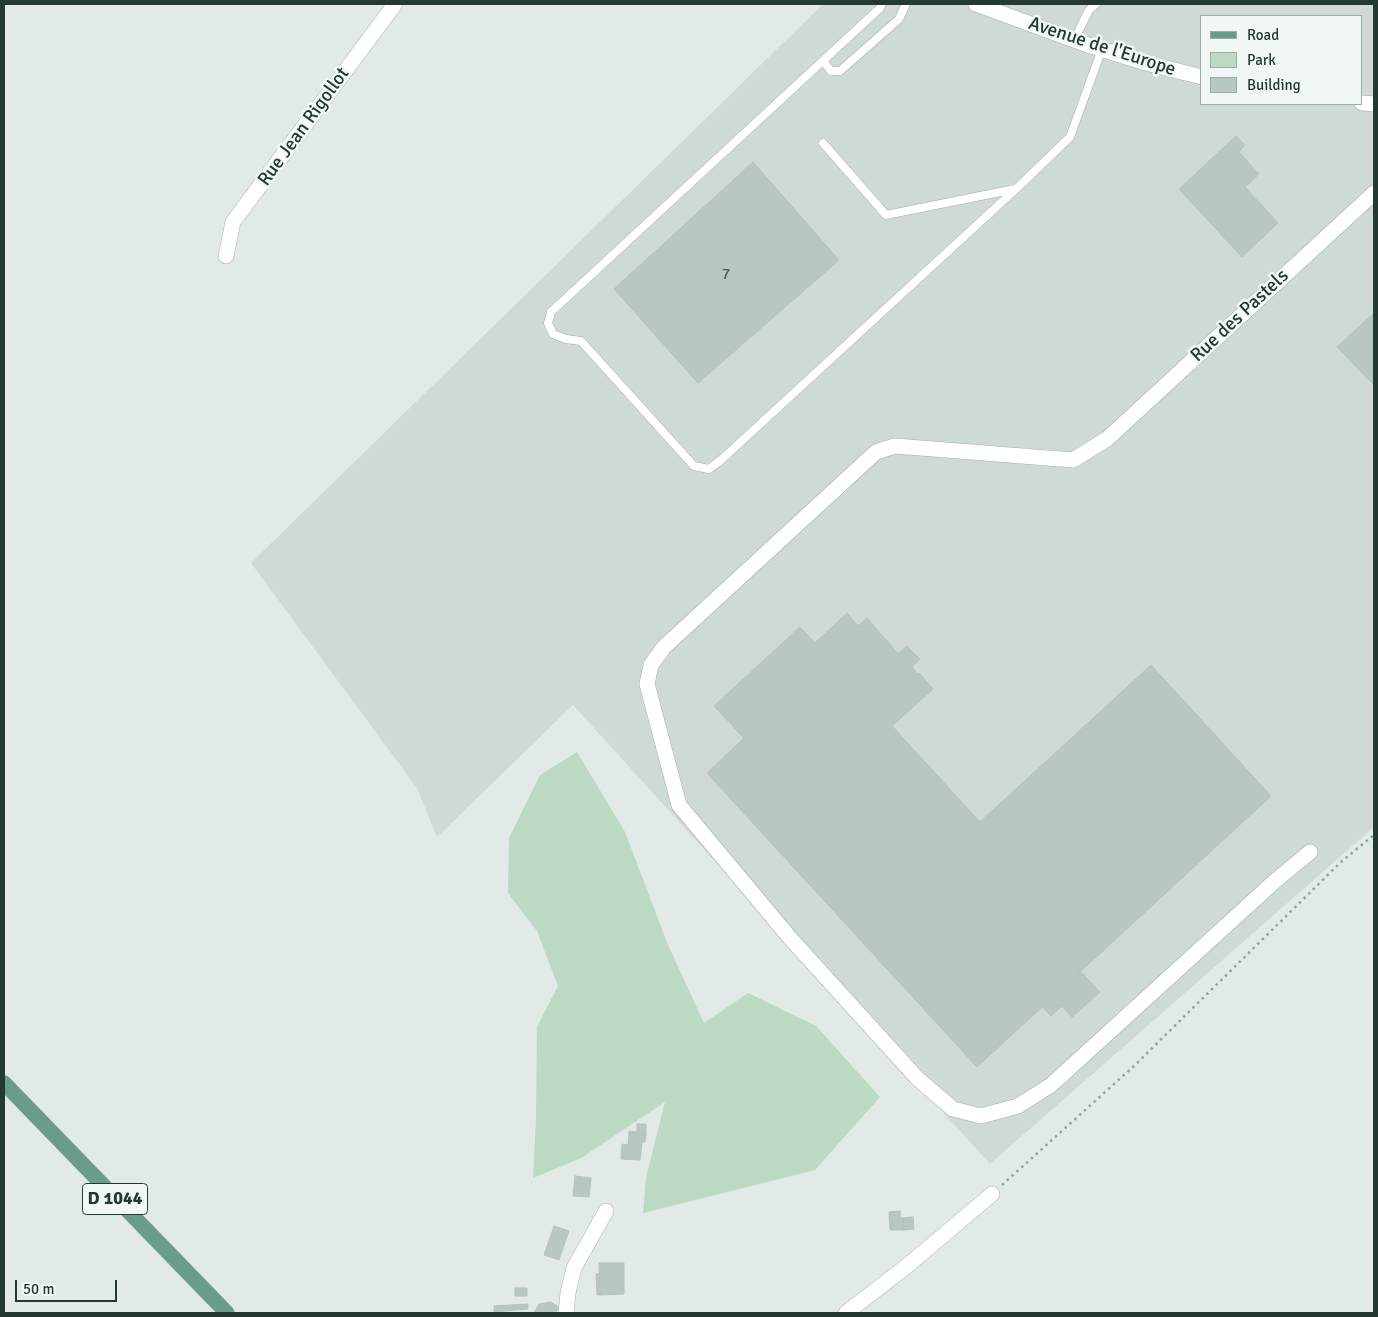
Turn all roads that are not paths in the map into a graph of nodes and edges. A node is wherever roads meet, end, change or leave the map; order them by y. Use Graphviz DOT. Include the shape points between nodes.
graph roads {
  1 [pos="395,4"];
  2 [pos="882,4"];
  3 [pos="906,4"];
  4 [pos="976,4"];
  5 [pos="1096,4"];
  6 [pos="1074,40"];
  7 [pos="1102,49"];
  8 [pos="823,61"];
  9 [pos="1200,76"];
  10 [pos="823,143"];
  11 [pos="1017,188"];
  12 [pos="1374,193"];
  13 [pos="226,256"];
  14 [pos="1310,852"];
  15 [pos="4,1083"];
  16 [pos="992,1194"];
  17 [pos="606,1211"];
  18 [pos="227,1313"];
  19 [pos="566,1313"];
  20 [pos="846,1313"];
  1 -- 13 [label="street, Rue Jean Rigollot" via="233,222"];
  2 -- 8 [label="lane"];
  3 -- 8 [label="lane" via="899,19 840,71 831,70"];
  4 -- 6 [label="street, Avenue de l'Europe"];
  5 -- 6 [label="lane" via="1089,10"];
  6 -- 7 [label="street, Avenue de l'Europe"];
  7 -- 9 [label="street, Avenue de l'Europe"];
  7 -- 11 [label="lane" via="1070,137"];
  8 -- 11 [label="lane" via="551,312 548,323 553,334 580,341 694,466 709,469 722,460"];
  10 -- 11 [label="lane" via="886,215"];
  12 -- 14 [label="street, Rue des Pastels" via="1107,439 1073,460 896,446 876,452 664,647 651,665 647,684 679,805 790,938 918,1078 953,1109 981,1116 1018,1106 1051,1085"];
  15 -- 18 [label="main road, D 1044"];
  16 -- 20 [label="street" via="930,1248"];
  17 -- 19 [label="street" via="574,1268"];
}
